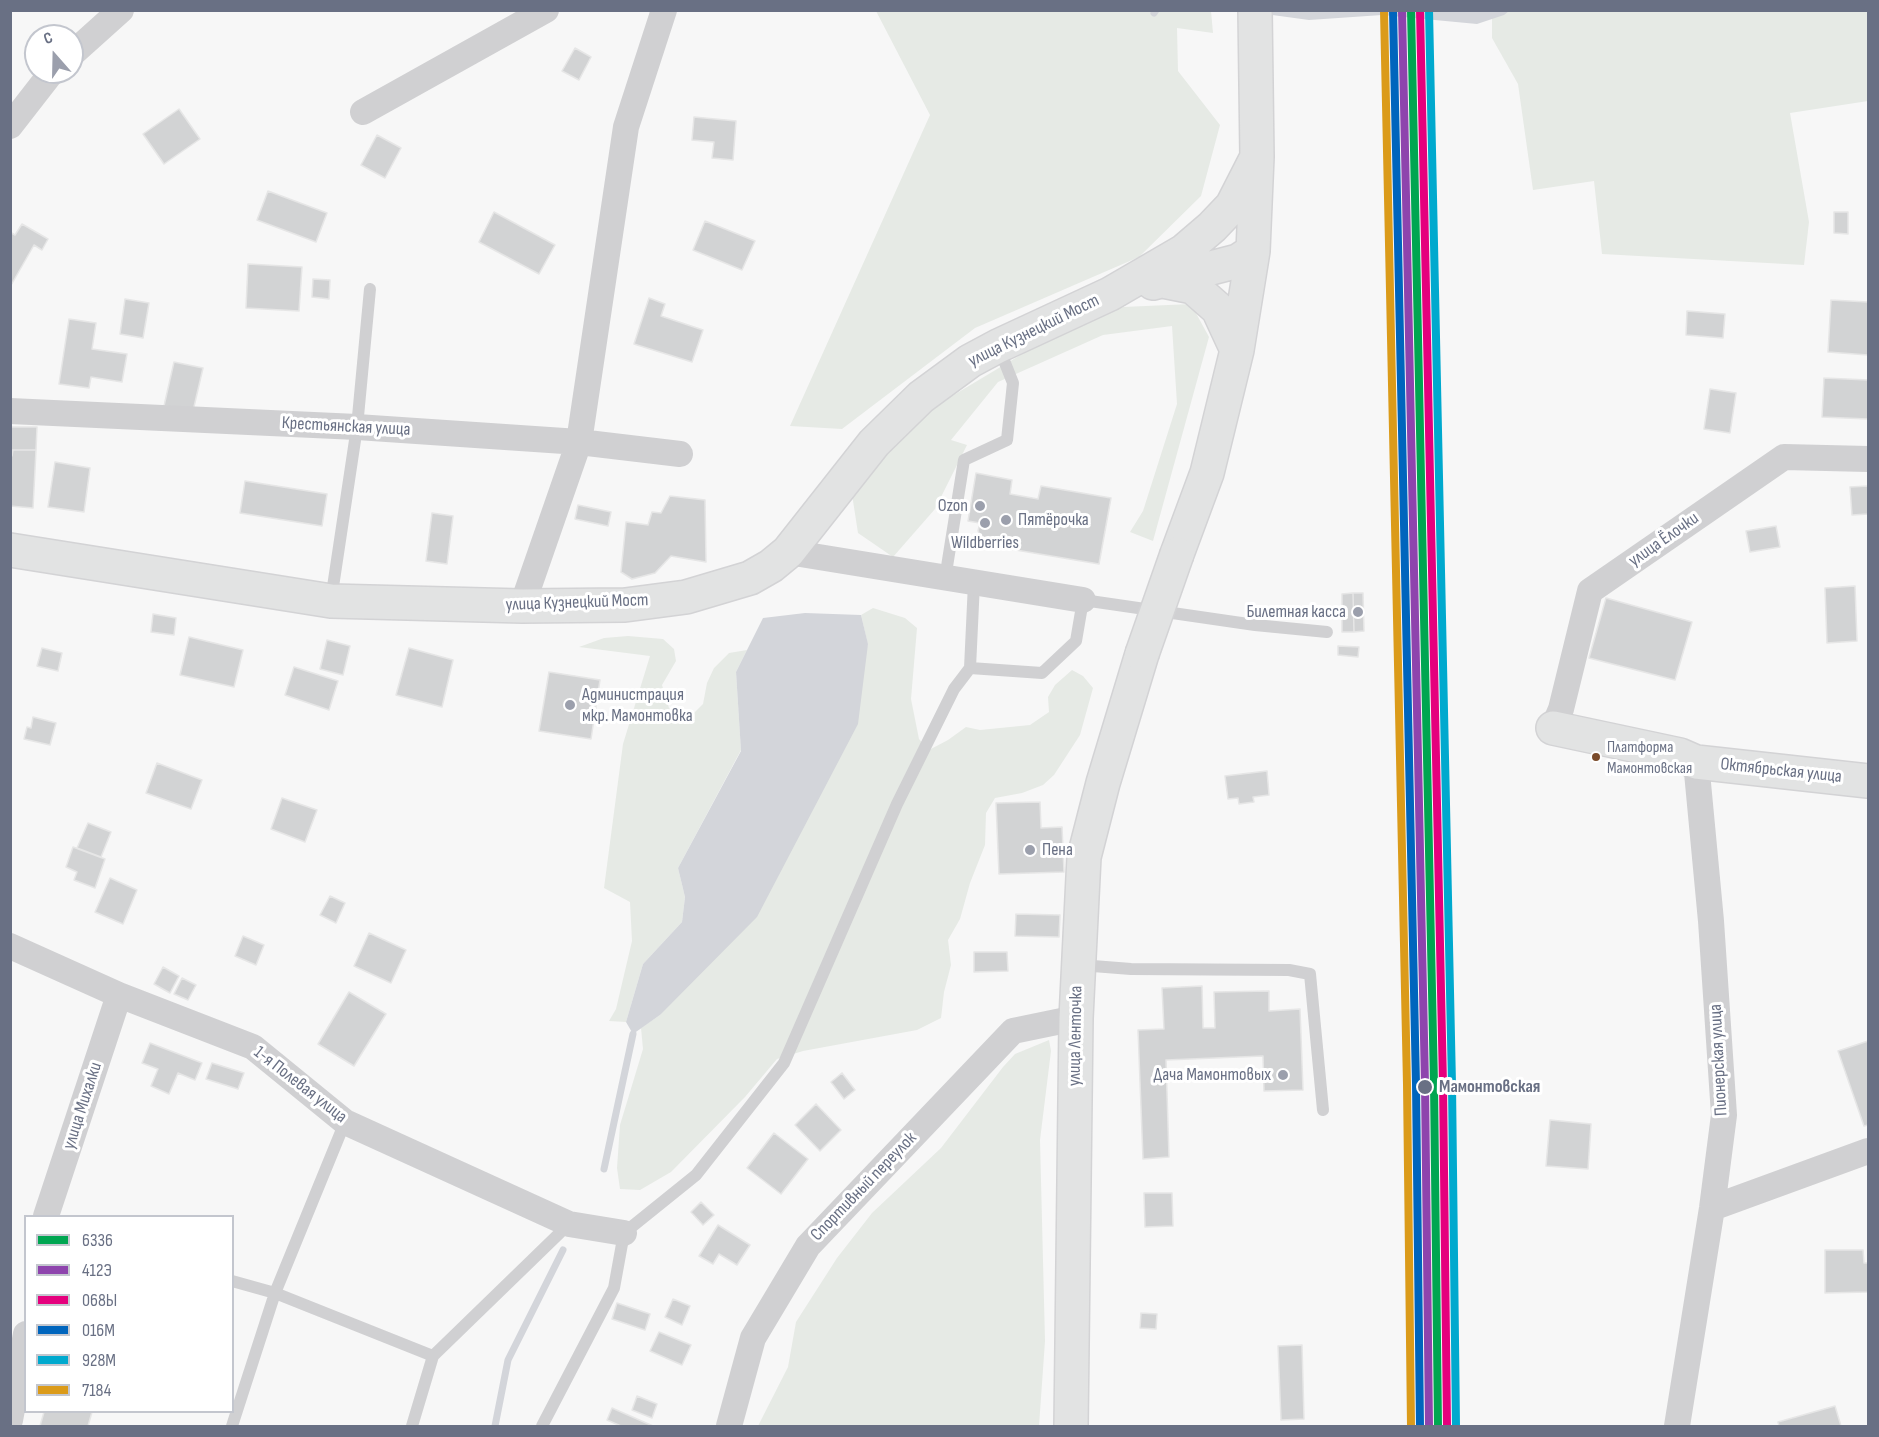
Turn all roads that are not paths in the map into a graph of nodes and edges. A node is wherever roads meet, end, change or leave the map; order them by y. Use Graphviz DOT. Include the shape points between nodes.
graph roads {
  1 [pos="121,10"];
  2 [pos="546,10"];
  3 [pos="664,10"];
  4 [pos="1255,10"];
  5 [pos="84,43"];
  6 [pos="43,84"];
  7 [pos="363,112"];
  8 [pos="10,126"];
  9 [pos="1257,157"];
  10 [pos="1185,251"];
  11 [pos="1253,251"];
  12 [pos="1163,280"];
  13 [pos="370,289"];
  14 [pos="1110,294"];
  15 [pos="998,346"];
  16 [pos="1237,350"];
  17 [pos="10,411"];
  18 [pos="357,428"];
  19 [pos="579,442"];
  20 [pos="680,454"];
  21 [pos="1869,459"];
  22 [pos="10,550"];
  23 [pos="788,552"];
  24 [pos="945,579"];
  25 [pos="974,583"];
  26 [pos="1083,600"];
  27 [pos="331,602"];
  28 [pos="522,606"];
  29 [pos="1327,632"];
  30 [pos="970,668"];
  31 [pos="1553,728"];
  32 [pos="1696,762"];
  33 [pos="1869,781"];
  34 [pos="10,946"];
  35 [pos="1078,965"];
  36 [pos="119,994"];
  37 [pos="1076,1018"];
  38 [pos="1323,1110"];
  39 [pos="345,1122"];
  40 [pos="1869,1151"];
  41 [pos="1712,1208"];
  42 [pos="46,1215"];
  43 [pos="568,1224"];
  44 [pos="624,1233"];
  45 [pos="234,1282"];
  46 [pos="275,1293"];
  47 [pos="24,1345"];
  48 [pos="433,1356"];
  49 [pos="10,1420"];
  50 [pos="231,1426"];
  51 [pos="412,1426"];
  52 [pos="542,1426"];
  53 [pos="729,1426"];
  54 [pos="1071,1426"];
  55 [pos="1677,1426"];
  1 -- 5 [label="street"];
  2 -- 7 [label="street"];
  3 -- 19 [label="street" via="626,127"];
  4 -- 9 [label="street, улица Ленточка"];
  6 -- 8 [label="street"];
  9 -- 10 [label="street" via="1232,206"];
  9 -- 11 [label="street, улица Ленточка"];
  10 -- 11 [label="street" via="1219,242 1235,243"];
  10 -- 14 [label="street"];
  11 -- 12 [label="street" via="1238,261"];
  11 -- 16 [label="street, улица Ленточка"];
  12 -- 14 [label="street"];
  12 -- 16 [label="street" via="1193,287 1218,309"];
  13 -- 18 [label="lane"];
  14 -- 15 [label="street, улица Кузнецкий Мост"];
  15 -- 23 [label="street, улица Кузнецкий Мост" via="946,378 899,416"];
  15 -- 24 [label="lane" via="1013,383 1006,440 963,460"];
  16 -- 35 [label="street, улица Ленточка, bridge" via="1206,473 1142,654 1103,783 1084,857"];
  17 -- 18 [label="street, Крестьянская улица"];
  18 -- 19 [label="street, Крестьянская улица"];
  18 -- 27 [label="lane"];
  19 -- 20 [label="street, Крестьянская улица"];
  19 -- 28 [label="street"];
  21 -- 31 [label="street, улица Ёлочки" via="1784,457 1590,591"];
  22 -- 27 [label="street, улица Кузнецкий Мост"];
  23 -- 24 [label="street"];
  23 -- 28 [label="street, улица Кузнецкий Мост" via="750,578 686,597 625,605"];
  24 -- 25 [label="street"];
  25 -- 26 [label="street"];
  25 -- 30 [label="lane"];
  26 -- 29 [label="lane"];
  26 -- 30 [label="lane" via="1076,641 1042,673"];
  27 -- 28 [label="street, улица Кузнецкий Мост"];
  30 -- 44 [label="lane" via="954,689 897,804 784,1063 696,1175"];
  31 -- 32 [label="street, Октябрьская улица" via="1680,755"];
  32 -- 33 [label="street, Октябрьская улица"];
  32 -- 41 [label="street, Пионерская улица" via="1724,1115"];
  34 -- 36 [label="street, 1-я Полевая улица"];
  35 -- 37 [label="street, улица Ленточка"];
  35 -- 38 [label="lane" via="1289,970 1310,974"];
  36 -- 39 [label="street, 1-я Полевая улица" via="253,1047"];
  36 -- 42 [label="street, улица Михалки"];
  37 -- 53 [label="street, Спортивный переулок" via="1014,1031 808,1246 753,1338"];
  37 -- 54 [label="street, улица Ленточка"];
  39 -- 43 [label="street, 1-я Полевая улица"];
  39 -- 46 [label="lane"];
  40 -- 41 [label="street"];
  41 -- 55 [label="street, Пионерская улица"];
  43 -- 44 [label="street, 1-я Полевая улица"];
  43 -- 48 [label="lane"];
  44 -- 52 [label="lane" via="615,1288"];
  45 -- 46 [label="lane"];
  46 -- 48 [label="lane"];
  46 -- 50 [label="lane"];
  47 -- 49 [label="street"];
  48 -- 51 [label="lane"];
}
